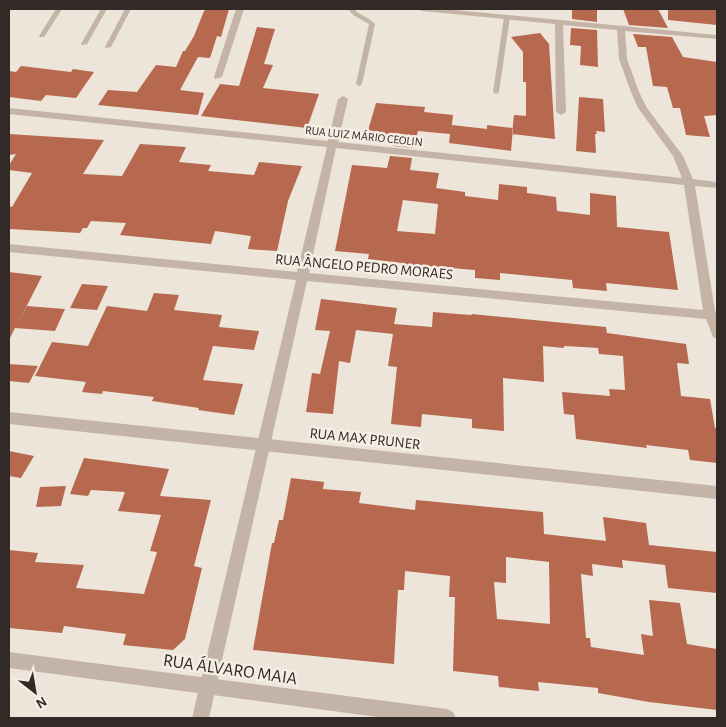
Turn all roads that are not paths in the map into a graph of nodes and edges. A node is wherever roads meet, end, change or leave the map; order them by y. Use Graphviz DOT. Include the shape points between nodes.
graph roads {
  1 [pos="59,9"];
  2 [pos="104,9"];
  3 [pos="128,9"];
  4 [pos="240,9"];
  5 [pos="351,9"];
  6 [pos="422,9"];
  7 [pos="507,17"];
  8 [pos="559,22"];
  9 [pos="621,28"];
  10 [pos="42,36"];
  11 [pos="717,37"];
  12 [pos="84,44"];
  13 [pos="108,47"];
  14 [pos="218,77"];
  15 [pos="358,84"];
  16 [pos="496,92"];
  17 [pos="343,99"];
  18 [pos="9,111"];
  19 [pos="561,112"];
  20 [pos="332,145"];
  21 [pos="689,182"];
  22 [pos="717,185"];
  23 [pos="9,248"];
  24 [pos="302,276"];
  25 [pos="714,315"];
  26 [pos="717,334"];
  27 [pos="9,418"];
  28 [pos="264,445"];
  29 [pos="717,493"];
  30 [pos="9,660"];
  31 [pos="208,687"];
  32 [pos="200,718"];
  33 [pos="447,718"];
  1 -- 10 [label="lane"];
  2 -- 12 [label="lane"];
  3 -- 13 [label="lane"];
  4 -- 14 [label="street"];
  5 -- 15 [label="lane" via="372,24"];
  6 -- 7 [label="street"];
  7 -- 8 [label="street"];
  7 -- 16 [label="lane"];
  8 -- 9 [label="street"];
  8 -- 19 [label="street"];
  9 -- 11 [label="street"];
  9 -- 21 [label="street" via="623,59 635,92 678,156"];
  17 -- 20 [label="street"];
  18 -- 20 [label="street, RUA LUIZ MÁRIO CEOLIN"];
  20 -- 21 [label="street, RUA LUIZ MÁRIO CEOLIN"];
  20 -- 24 [label="street"];
  21 -- 22 [label="street, RUA LUIZ MÁRIO CEOLIN"];
  21 -- 25 [label="street"];
  23 -- 24 [label="street, RUA ÂNGELO PEDRO MORAES"];
  24 -- 25 [label="street, RUA ÂNGELO PEDRO MORAES"];
  24 -- 28 [label="street"];
  25 -- 26 [label="street"];
  27 -- 28 [label="street, RUA MAX PRUNER"];
  28 -- 29 [label="street, RUA MAX PRUNER"];
  28 -- 31 [label="street"];
  30 -- 31 [label="street, RUA ÁLVARO MAIA"];
  31 -- 32 [label="street"];
  31 -- 33 [label="street, RUA ÁLVARO MAIA"];
}
